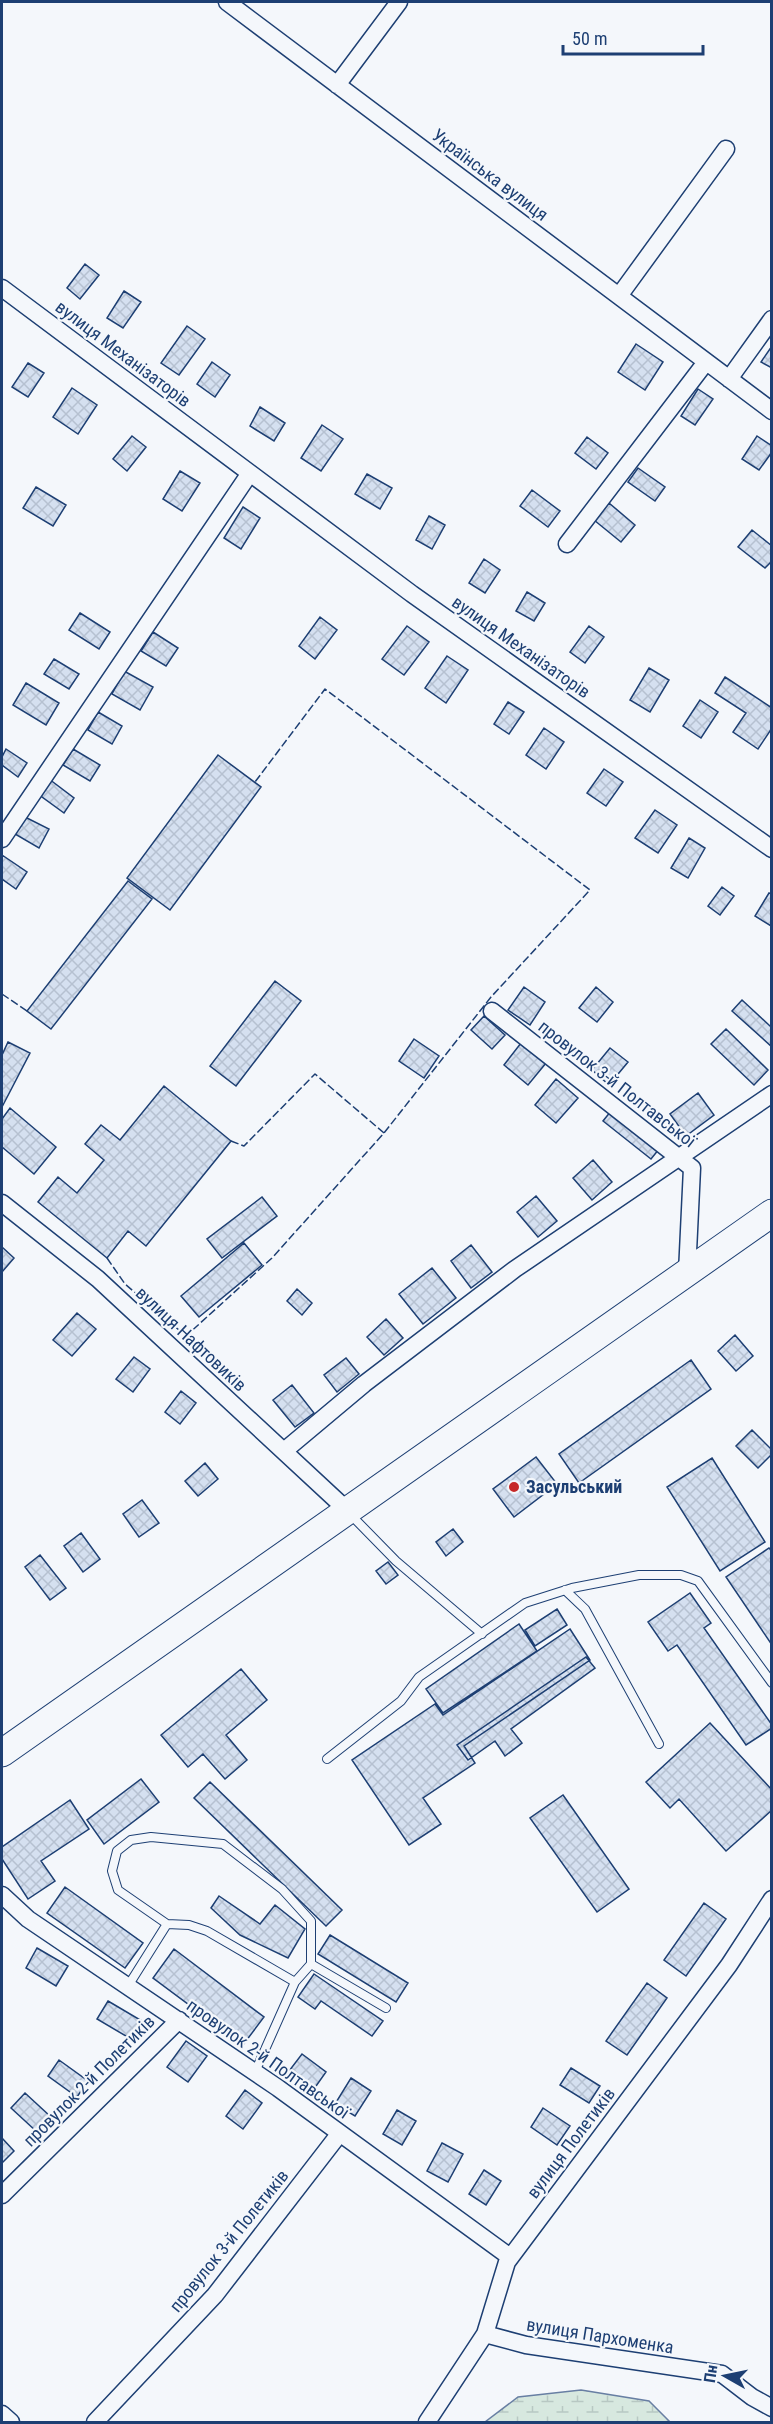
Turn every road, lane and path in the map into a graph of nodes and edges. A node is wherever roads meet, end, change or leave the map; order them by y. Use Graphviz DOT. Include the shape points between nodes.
graph roads {
  1 [pos="227,2"];
  2 [pos="399,2"];
  3 [pos="337,85"];
  4 [pos="726,149"];
  5 [pos="2,288"];
  6 [pos="619,296"];
  7 [pos="771,319"];
  8 [pos="706,362"];
  9 [pos="729,379"];
  10 [pos="771,411"];
  11 [pos="250,473"];
  12 [pos="567,544"];
  13 [pos="2,839"];
  14 [pos="771,849"];
  15 [pos="492,1011"];
  16 [pos="771,1094"];
  17 [pos="677,1156"];
  18 [pos="2,1203"];
  19 [pos="771,1213"];
  20 [pos="687,1273"];
  21 [pos="284,1451"];
  22 [pos="348,1511"];
  23 [pos="565,1590"];
  24 [pos="482,1634"];
  25 [pos="771,1683"];
  26 [pos="659,1744"];
  27 [pos="2,1753"];
  28 [pos="327,1759"];
  29 [pos="2,1895"];
  30 [pos="771,1899"];
  31 [pos="167,1924"];
  32 [pos="311,1964"];
  33 [pos="295,1983"];
  34 [pos="128,1986"];
  35 [pos="386,2008"];
  36 [pos="179,2020"];
  37 [pos="255,2072"];
  38 [pos="340,2133"];
  39 [pos="2,2194"];
  40 [pos="510,2257"];
  41 [pos="485,2334"];
  42 [pos="771,2408"];
  43 [pos="2,2414"];
  44 [pos="11,2422"];
  45 [pos="94,2422"];
  46 [pos="427,2422"];
  1 -- 3 [label="street, Українська вулиця"];
  2 -- 3 [label="street"];
  3 -- 6 [label="street, Українська вулиця"];
  4 -- 6 [label="street"];
  5 -- 11 [label="street, вулиця Механізаторів"];
  6 -- 8 [label="street, Українська вулиця"];
  7 -- 9 [label="street"];
  8 -- 9 [label="street, Українська вулиця"];
  8 -- 12 [label="street"];
  9 -- 10 [label="street, Українська вулиця"];
  11 -- 13 [label="street"];
  11 -- 14 [label="street, вулиця Механізаторів" via="412,594"];
  15 -- 17 [label="street, провулок 3-й Полтавської"];
  16 -- 17 [label="street"];
  17 -- 20 [label="street, провулок 3-й Полтавської" via="692,1168"];
  17 -- 21 [label="street" via="514,1269"];
  18 -- 21 [label="street, вулиця Нафтовиків" via="98,1279"];
  19 -- 20 [label="main road"];
  20 -- 22 [label="main road"];
  21 -- 22 [label="street, вулиця Нафтовиків"];
  22 -- 24 [label="lane" via="396,1561"];
  22 -- 27 [label="main road"];
  23 -- 24 [label="lane" via="525,1603"];
  23 -- 25 [label="lane" via="639,1575 681,1575 698,1581"];
  23 -- 26 [label="lane" via="585,1609"];
  24 -- 28 [label="lane" via="419,1677 401,1701"];
  29 -- 34 [label="street, провулок 2-й Полтавської" via="28,1918"];
  30 -- 40 [label="street, вулиця Полетиків" via="729,1965"];
  31 -- 32 [label="lane" via="118,1890 112,1871 117,1851 131,1840 151,1837 223,1844 282,1889 311,1921"];
  31 -- 33 [label="lane" via="207,1931"];
  31 -- 34 [label="lane"];
  32 -- 33 [label="lane"];
  32 -- 35 [label="lane"];
  33 -- 37 [label="lane"];
  34 -- 36 [label="street, провулок 2-й Полтавської"];
  36 -- 37 [label="street, провулок 2-й Полтавської"];
  36 -- 39 [label="street, провулок 2-й Полетиків"];
  37 -- 38 [label="street, провулок 2-й Полтавської"];
  38 -- 40 [label="street, провулок 2-й Полтавської"];
  38 -- 45 [label="street, провулок 3-й Полетиків" via="215,2295"];
  40 -- 41 [label="street, вулиця Полетиків"];
  41 -- 42 [label="street, вулиця Пархоменка" via="526,2345 722,2374"];
  41 -- 46 [label="street, вулиця Полетиків"];
  43 -- 44 [label="street"];
}
